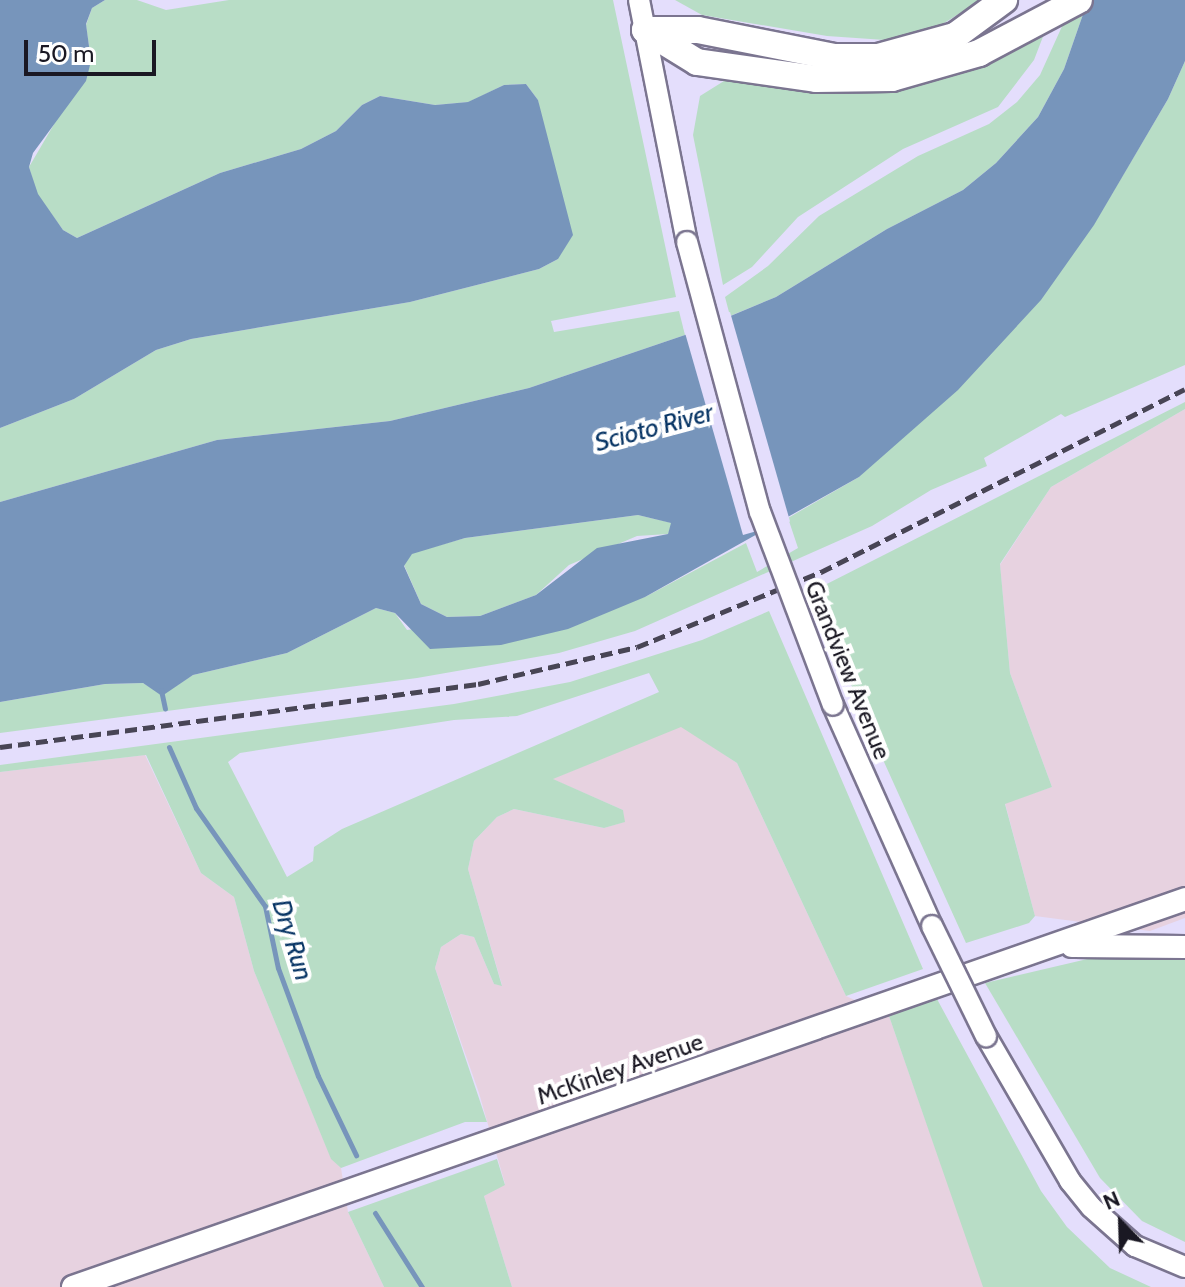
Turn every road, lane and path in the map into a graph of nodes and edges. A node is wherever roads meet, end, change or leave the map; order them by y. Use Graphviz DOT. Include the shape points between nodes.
graph roads {
  1 [pos="639,0"];
  2 [pos="1004,0"];
  3 [pos="1079,0"];
  4 [pos="645,30"];
  5 [pos="1185,899"];
  6 [pos="1046,947"];
  7 [pos="1185,947"];
  8 [pos="1185,1267"];
  9 [pos="73,1287"];
  1 -- 4 [label="main road, Grandview Avenue"];
  2 -- 4 [label="highway" via="955,36 878,57 834,57 698,30"];
  3 -- 4 [label="highway" via="1018,34 933,68 852,80 697,62"];
  4 -- 8 [label="main road, Grandview Avenue, bridge" via="687,242 760,512 833,705 986,1036 1063,1170 1091,1207 1135,1246"];
  5 -- 6 [label="main road, McKinley Avenue"];
  6 -- 7 [label="main road"];
  6 -- 9 [label="main road, McKinley Avenue"];
}
